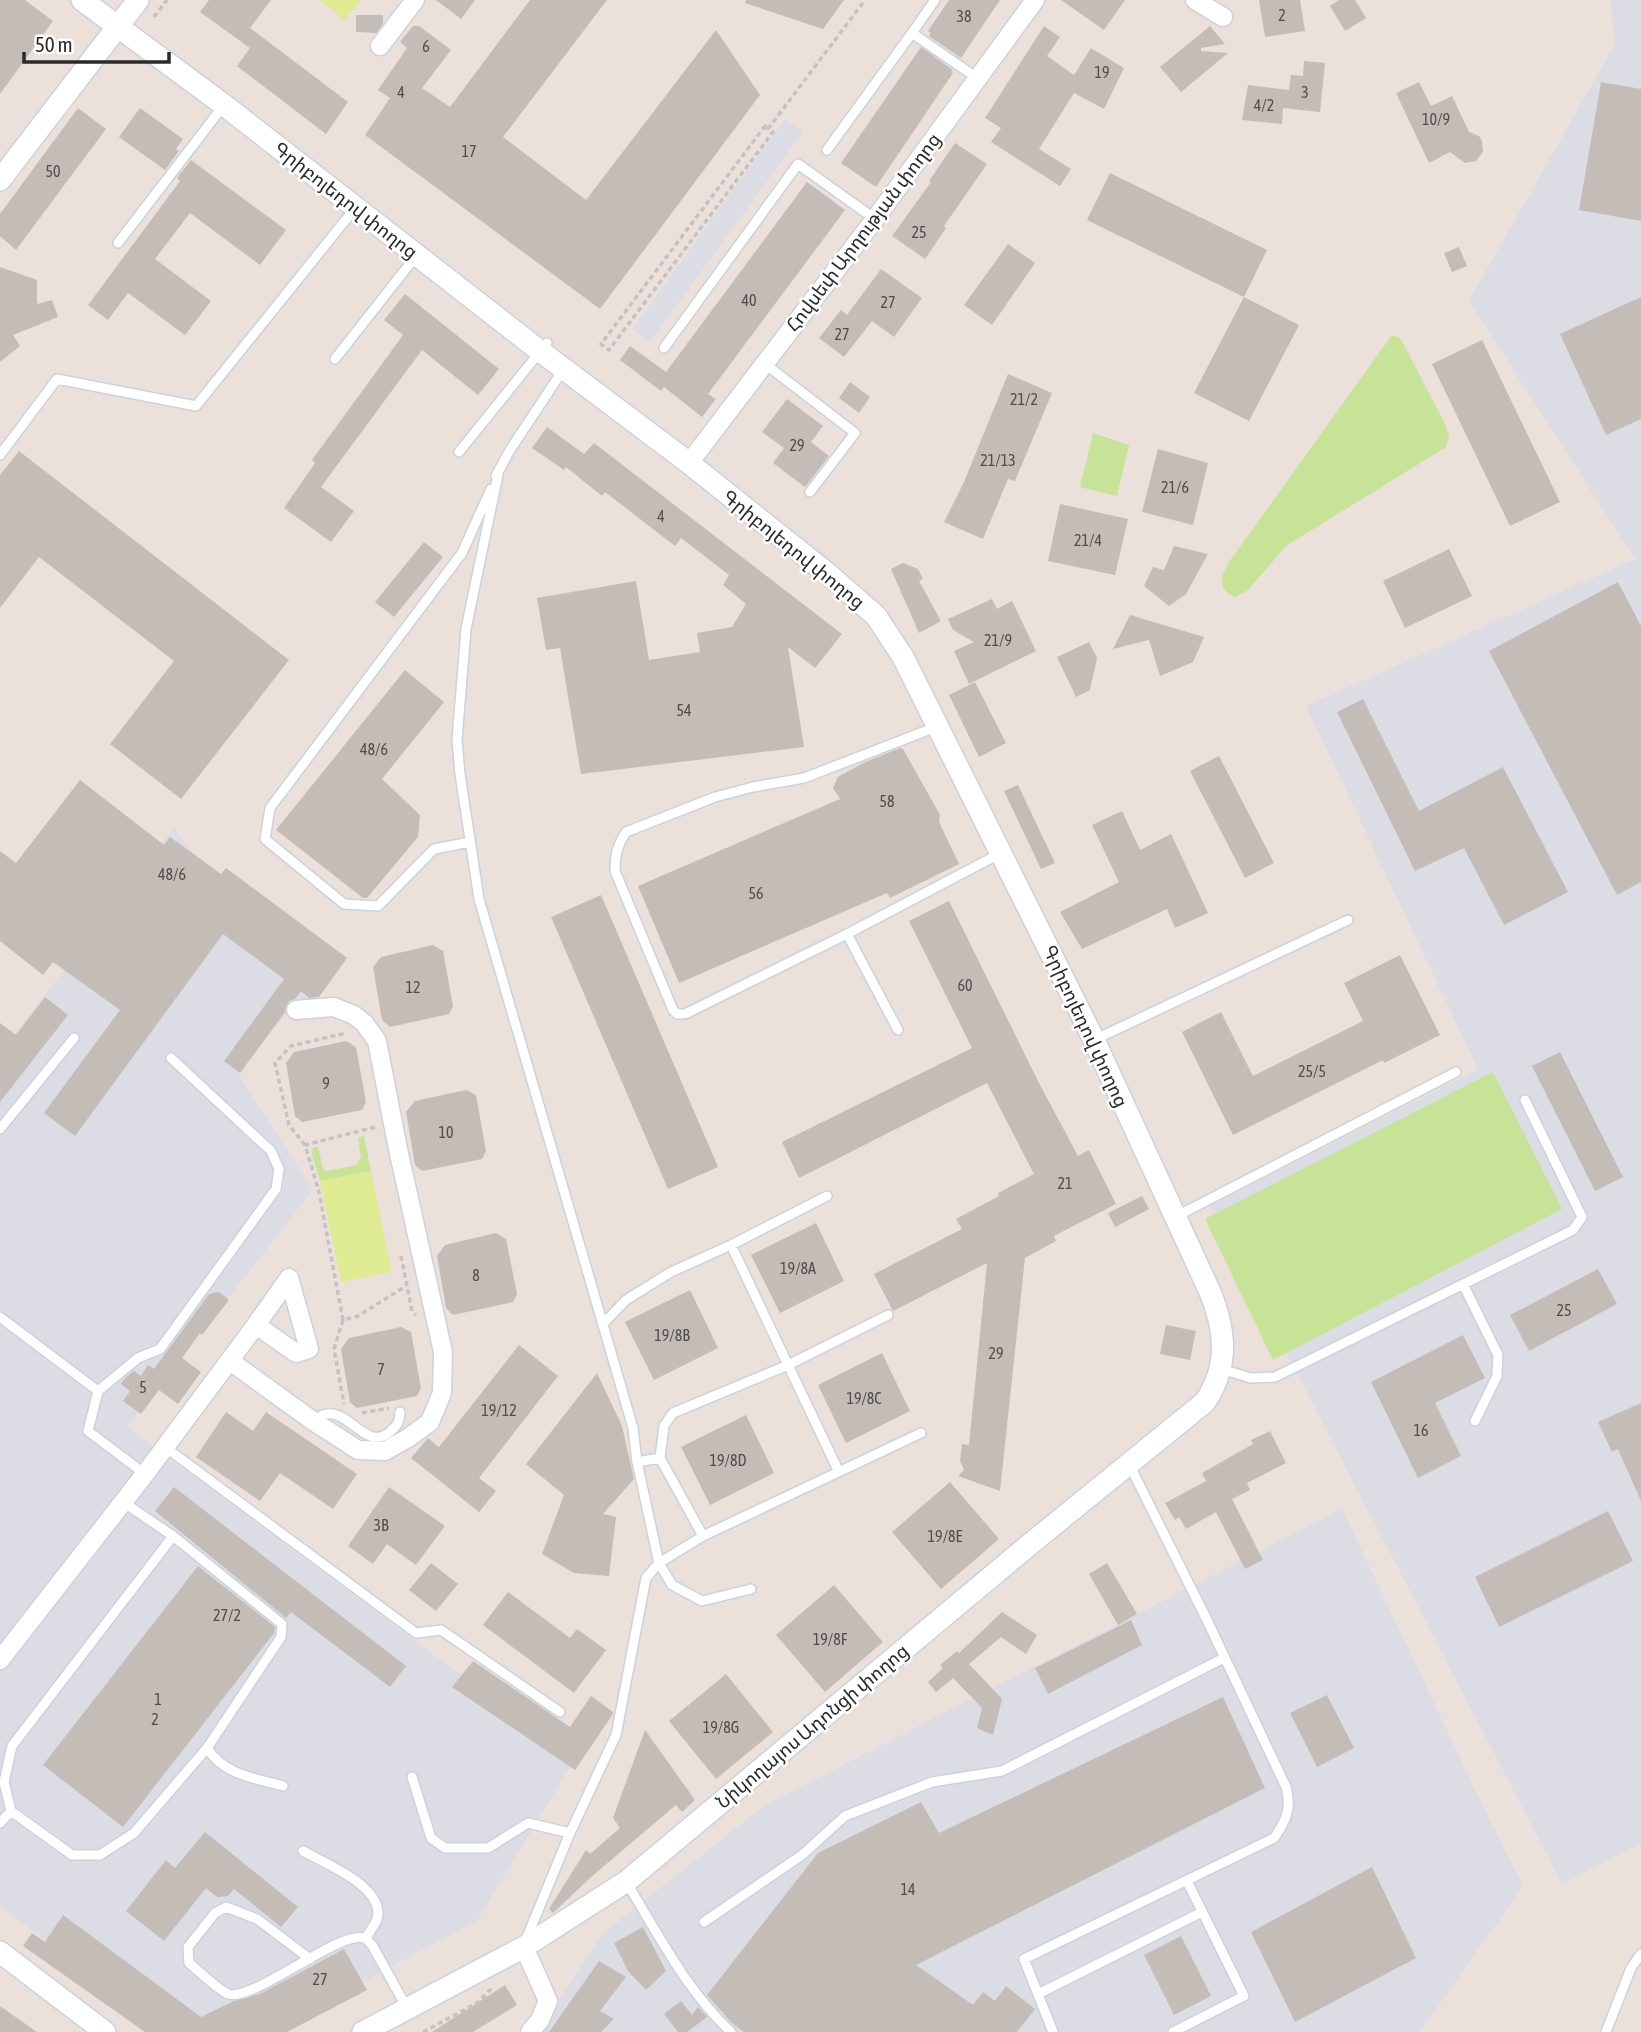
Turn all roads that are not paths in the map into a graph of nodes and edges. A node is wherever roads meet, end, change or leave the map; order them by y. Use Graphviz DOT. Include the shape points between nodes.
graph roads {
  1 [pos="82,0"];
  2 [pos="138,0"];
  3 [pos="415,0"];
  4 [pos="935,0"];
  5 [pos="1035,0"];
  6 [pos="1195,0"];
  7 [pos="117,13"];
  8 [pos="1223,17"];
  9 [pos="912,33"];
  10 [pos="380,46"];
  11 [pos="978,78"];
  12 [pos="224,105"];
  13 [pos="827,150"];
  14 [pos="0,167"];
  15 [pos="0,180"];
  16 [pos="359,204"];
  17 [pos="875,219"];
  18 [pos="118,243"];
  19 [pos="419,251"];
  20 [pos="543,347"];
  21 [pos="663,348"];
  22 [pos="335,359"];
  23 [pos="764,363"];
  24 [pos="564,369"];
  25 [pos="459,452"];
  26 [pos="0,455"];
  27 [pos="691,459"];
  28 [pos="499,470"];
  29 [pos="810,492"];
  30 [pos="936,727"];
  31 [pos="470,842"];
  32 [pos="1003,853"];
  33 [pos="1348,920"];
  34 [pos="847,934"];
  35 [pos="296,1010"];
  36 [pos="898,1030"];
  37 [pos="1099,1037"];
  38 [pos="74,1038"];
  39 [pos="171,1058"];
  40 [pos="1456,1072"];
  41 [pos="1525,1100"];
  42 [pos="0,1129"];
  43 [pos="827,1196"];
  44 [pos="1179,1215"];
  45 [pos="731,1245"];
  46 [pos="1463,1284"];
  47 [pos="888,1315"];
  48 [pos="0,1317"];
  49 [pos="603,1324"];
  50 [pos="256,1325"];
  51 [pos="230,1361"];
  52 [pos="788,1365"];
  53 [pos="1226,1371"];
  54 [pos="98,1391"];
  55 [pos="399,1409"];
  56 [pos="313,1421"];
  57 [pos="1475,1421"];
  58 [pos="921,1433"];
  59 [pos="165,1447"];
  60 [pos="660,1458"];
  61 [pos="638,1462"];
  62 [pos="1131,1468"];
  63 [pos="839,1472"];
  64 [pos="145,1474"];
  65 [pos="123,1502"];
  66 [pos="173,1536"];
  67 [pos="703,1536"];
  68 [pos="1032,1549"];
  69 [pos="660,1563"];
  70 [pos="751,1588"];
  71 [pos="1224,1658"];
  72 [pos="0,1660"];
  73 [pos="561,1712"];
  74 [pos="207,1748"];
  75 [pos="412,1777"];
  76 [pos="283,1786"];
  77 [pos="11,1811"];
  78 [pos="0,1823"];
  79 [pos="570,1833"];
  80 [pos="303,1851"];
  81 [pos="1187,1881"];
  82 [pos="631,1890"];
  83 [pos="1202,1912"];
  84 [pos="704,1922"];
  85 [pos="366,1938"];
  86 [pos="525,1951"];
  87 [pos="0,1952"];
  88 [pos="1641,1954"];
  89 [pos="310,1959"];
  90 [pos="0,1967"];
  91 [pos="1038,1994"];
  92 [pos="408,2010"];
  93 [pos="86,2032"];
  94 [pos="105,2032"];
  95 [pos="363,2032"];
  96 [pos="385,2032"];
  97 [pos="530,2032"];
  98 [pos="731,2032"];
  99 [pos="1053,2032"];
  100 [pos="1173,2032"];
  101 [pos="1606,2032"];
  1 -- 7 [label="street, Գրիբոյեդով փողոց"];
  2 -- 7 [label="street"];
  3 -- 10 [label="street"];
  4 -- 9 [label="lane"];
  5 -- 11 [label="street, Հովսեփ Արղության փողոց"];
  6 -- 8 [label="street"];
  7 -- 12 [label="street, Գրիբոյեդով փողոց"];
  7 -- 14 [label="street"];
  7 -- 15 [label="street"];
  7 -- 16 [label="street, Գրիբոյեդով փողոց"];
  9 -- 11 [label="lane"];
  9 -- 13 [label="lane"];
  11 -- 17 [label="street, Հովսեփ Արղության փողոց"];
  12 -- 16 [label="street, Գրիբոյեդով փողոց"];
  12 -- 18 [label="lane"];
  16 -- 19 [label="street, Գրիբոյեդով փողոց"];
  16 -- 26 [label="lane" via="196,405 57,379"];
  17 -- 21 [label="lane" via="798,164"];
  17 -- 23 [label="street, Հովսեփ Արղության փողոց"];
  19 -- 20 [label="street, Գրիբոյեդով փողոց"];
  19 -- 22 [label="lane"];
  20 -- 24 [label="street, Գրիբոյեդով փողոց"];
  20 -- 25 [label="lane"];
  20 -- 27 [label="street, Գրիբոյեդով փողոց"];
  23 -- 27 [label="street, Հովսեփ Արղության փողոց"];
  23 -- 29 [label="lane" via="855,433"];
  24 -- 27 [label="street, Գրիբոյեդով փողոց"];
  24 -- 28 [label="lane"];
  27 -- 30 [label="street, Գրիբոյեդով փողոց" via="876,617 903,657"];
  27 -- 37 [label="street, Գրիբոյեդով փողոց" via="839,570 883,609 910,652"];
  28 -- 31 [label="lane" via="467,629 457,740"];
  28 -- 31 [label="lane" via="462,553 270,808 265,839 344,904 378,906 434,849"];
  30 -- 32 [label="street, Գրիբոյեդով փողոց"];
  30 -- 34 [label="lane" via="804,778 715,797 626,832 619,843 615,871 677,1014"];
  31 -- 49 [label="lane" via="479,899"];
  32 -- 34 [label="lane"];
  32 -- 37 [label="street, Գրիբոյեդով փողոց"];
  33 -- 37 [label="lane"];
  34 -- 36 [label="lane"];
  35 -- 56 [label="street" via="334,1007 354,1015 377,1041 443,1352 442,1393 430,1422 385,1451 358,1450"];
  37 -- 44 [label="street, Գրիբոյեդով փողոց"];
  38 -- 42 [label="lane"];
  39 -- 54 [label="lane" via="271,1151 279,1169 276,1189 160,1349 138,1357"];
  40 -- 44 [label="lane"];
  41 -- 46 [label="lane" via="1582,1217 1573,1230"];
  43 -- 45 [label="lane"];
  44 -- 53 [label="street, Գրիբոյեդով փողոց" via="1219,1312"];
  45 -- 49 [label="lane" via="671,1272 626,1300"];
  45 -- 52 [label="lane"];
  46 -- 53 [label="lane" via="1275,1377 1251,1378"];
  46 -- 57 [label="lane" via="1498,1355 1497,1376"];
  47 -- 52 [label="lane"];
  48 -- 54 [label="lane"];
  49 -- 61 [label="lane" via="633,1428"];
  50 -- 51 [label="street"];
  51 -- 56 [label="street"];
  51 -- 59 [label="street"];
  52 -- 60 [label="lane" via="673,1413 664,1426"];
  52 -- 63 [label="lane"];
  53 -- 62 [label="street, Նիկողայոս Ադոնցի փողոց" via="1205,1402"];
  54 -- 64 [label="lane" via="88,1431"];
  55 -- 56 [label="lane" via="397,1426 375,1438 336,1414"];
  58 -- 63 [label="lane"];
  59 -- 64 [label="street"];
  59 -- 73 [label="lane" via="416,1633 440,1630"];
  60 -- 61 [label="lane"];
  60 -- 67 [label="lane"];
  61 -- 69 [label="lane"];
  62 -- 68 [label="street, Նիկողայոս Ադոնցի փողոց"];
  62 -- 71 [label="lane"];
  63 -- 67 [label="lane"];
  64 -- 65 [label="street"];
  65 -- 66 [label="lane"];
  65 -- 72 [label="street"];
  66 -- 74 [label="lane" via="282,1624 282,1637"];
  66 -- 77 [label="lane" via="12,1746 4,1782"];
  67 -- 69 [label="lane"];
  68 -- 82 [label="street, Նիկողայոս Ադոնցի փողոց"];
  68 -- 86 [label="street, Նիկողայոս Ադոնցի փողոց" via="627,1881"];
  69 -- 70 [label="lane" via="672,1585 702,1601"];
  69 -- 79 [label="lane" via="646,1578 616,1735"];
  71 -- 81 [label="lane" via="1290,1803 1274,1839"];
  71 -- 84 [label="lane" via="1002,1771 932,1782 845,1816 802,1855"];
  74 -- 76 [label="lane" via="230,1771"];
  74 -- 77 [label="lane" via="134,1833 100,1855 72,1855"];
  75 -- 79 [label="lane" via="431,1838 445,1848 488,1848 528,1822"];
  77 -- 78 [label="lane"];
  79 -- 86 [label="lane" via="529,1928"];
  80 -- 85 [label="lane" via="364,1885 378,1908"];
  81 -- 83 [label="lane"];
  81 -- 91 [label="lane" via="1024,1959"];
  82 -- 86 [label="street, Նիկողայոս Ադոնցի փողոց"];
  82 -- 98 [label="lane" via="702,2001"];
  83 -- 91 [label="lane"];
  83 -- 100 [label="lane" via="1244,1996"];
  85 -- 89 [label="lane" via="337,1944"];
  85 -- 92 [label="lane"];
  86 -- 92 [label="street, Նիկողայոս Ադոնցի փողոց"];
  86 -- 96 [label="street, Նիկողայոս Ադոնցի փողոց"];
  86 -- 97 [label="street" via="548,2001"];
  87 -- 94 [label="street"];
  88 -- 101 [label="lane"];
  89 -- 89 [label="lane" via="242,1994 228,1993 189,1963 188,1947 215,1913 226,1907 257,1919"];
  90 -- 93 [label="street"];
  91 -- 99 [label="lane"];
  92 -- 95 [label="street, Նիկողայոս Ադոնցի փողոց"];
}
